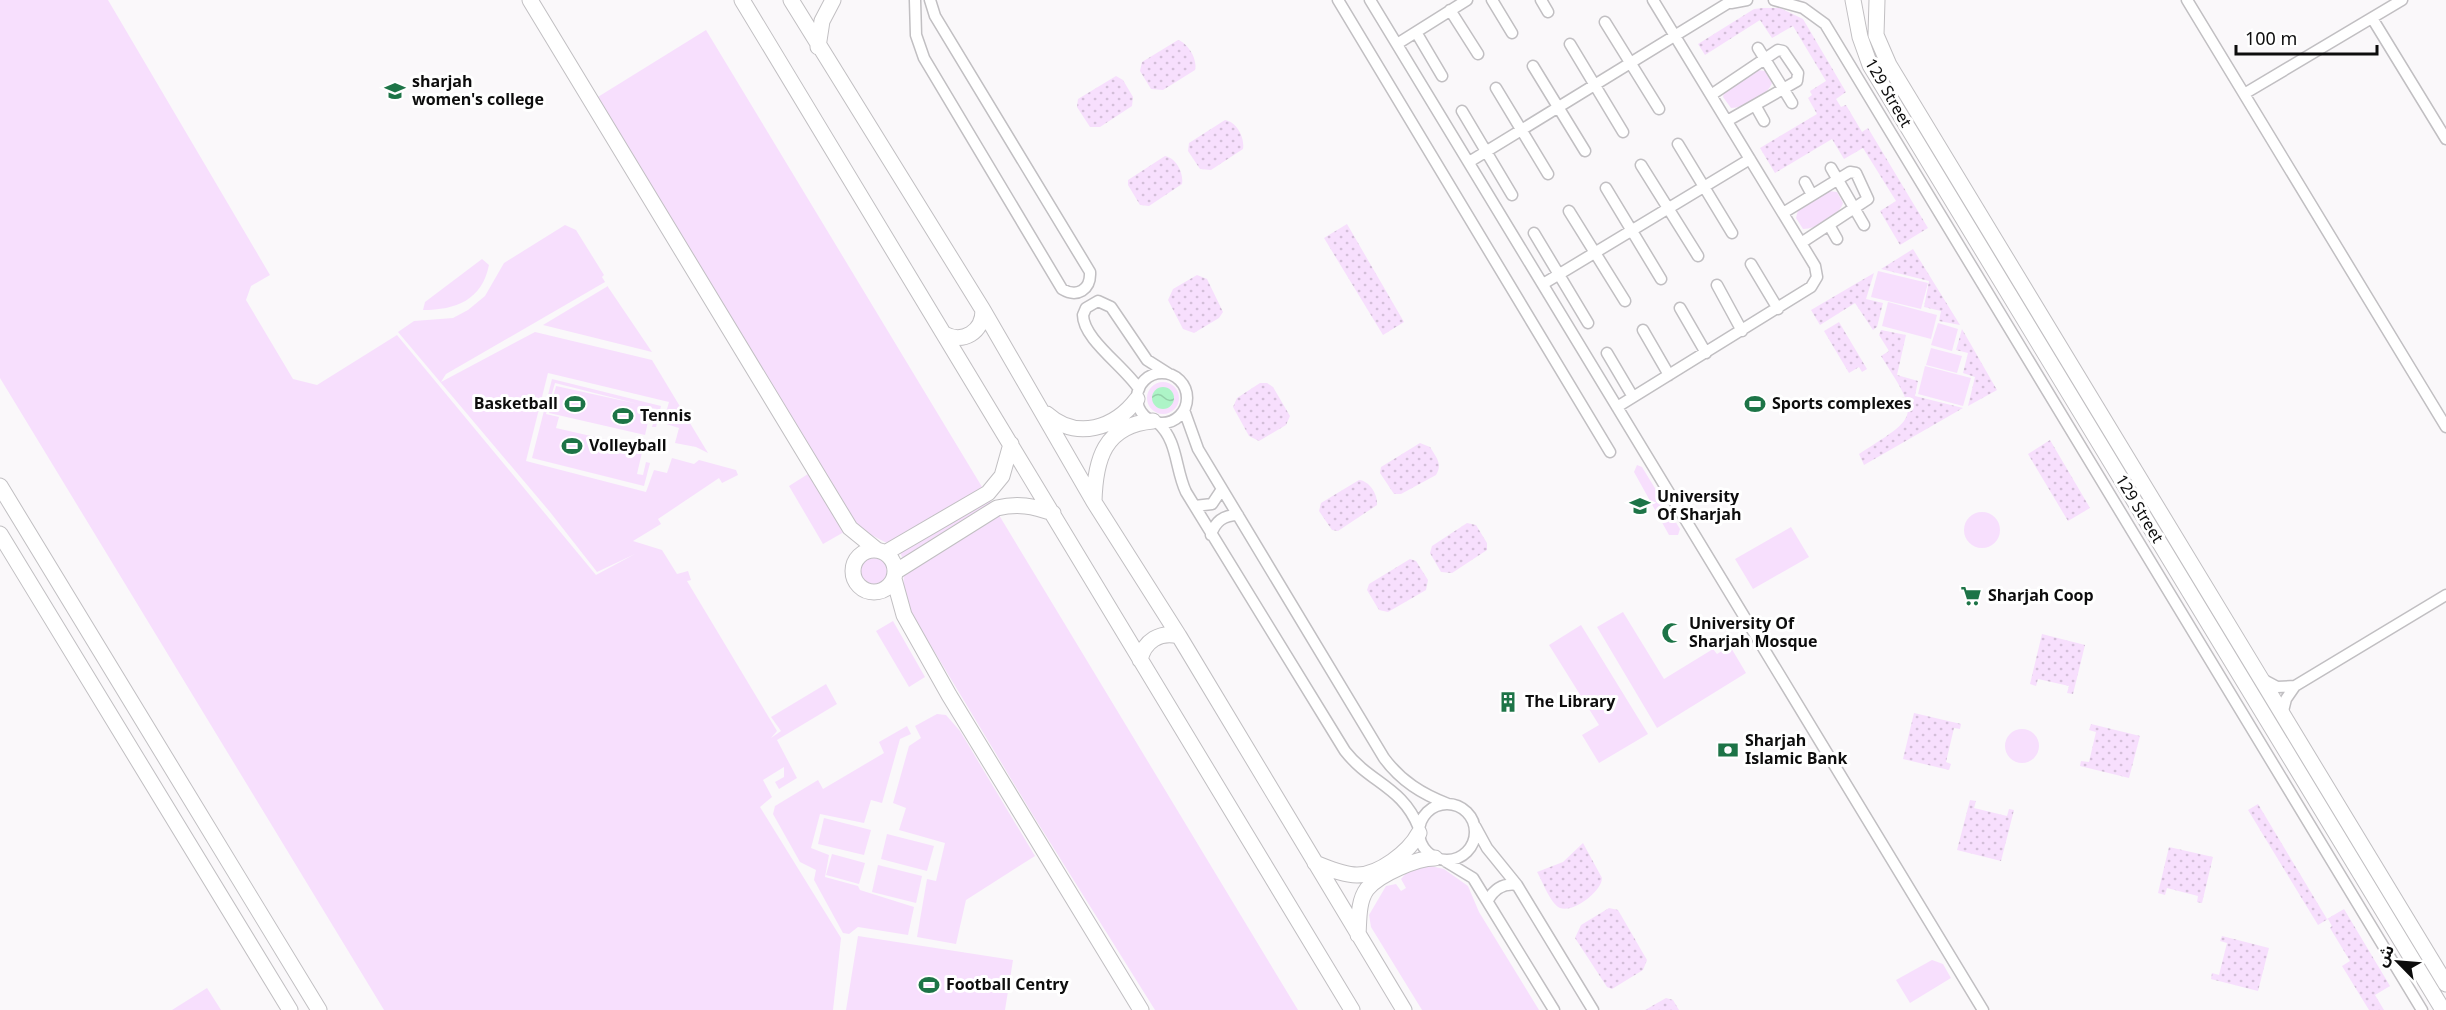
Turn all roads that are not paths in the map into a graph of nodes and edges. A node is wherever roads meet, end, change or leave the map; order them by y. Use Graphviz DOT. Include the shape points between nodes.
graph roads {
  1 [pos="530,0"];
  2 [pos="742,0"];
  3 [pos="791,0"];
  4 [pos="915,0"];
  5 [pos="930,0"];
  6 [pos="1338,0"];
  7 [pos="1370,0"];
  8 [pos="1467,0"];
  9 [pos="1492,0"];
  10 [pos="1541,0"];
  11 [pos="1653,0"];
  12 [pos="1747,0"];
  13 [pos="1779,0"];
  14 [pos="1801,0"];
  15 [pos="1853,0"];
  16 [pos="1877,0"];
  17 [pos="2187,0"];
  18 [pos="2402,0"];
  19 [pos="832,1"];
  20 [pos="1732,1"];
  21 [pos="1450,10"];
  22 [pos="1548,12"];
  23 [pos="1813,13"];
  24 [pos="2372,18"];
  25 [pos="1605,21"];
  26 [pos="1416,32"];
  27 [pos="1512,33"];
  28 [pos="1675,36"];
  29 [pos="1397,44"];
  30 [pos="1570,44"];
  31 [pos="818,47"];
  32 [pos="1758,48"];
  33 [pos="1478,54"];
  34 [pos="1764,59"];
  35 [pos="1631,63"];
  36 [pos="1731,65"];
  37 [pos="1533,66"];
  38 [pos="1442,76"];
  39 [pos="1738,77"];
  40 [pos="1595,86"];
  41 [pos="1496,88"];
  42 [pos="1783,88"];
  43 [pos="2244,94"];
  44 [pos="1711,95"];
  45 [pos="1792,103"];
  46 [pos="1755,105"];
  47 [pos="1558,108"];
  48 [pos="1659,109"];
  49 [pos="1462,111"];
  50 [pos="1764,121"];
  51 [pos="1727,122"];
  52 [pos="1521,130"];
  53 [pos="1623,132"];
  54 [pos="2446,139"];
  55 [pos="1678,144"];
  56 [pos="1486,152"];
  57 [pos="1585,152"];
  58 [pos="1750,159"];
  59 [pos="1469,162"];
  60 [pos="1641,165"];
  61 [pos="1831,168"];
  62 [pos="1548,174"];
  63 [pos="1838,179"];
  64 [pos="1805,182"];
  65 [pos="1704,187"];
  66 [pos="1606,188"];
  67 [pos="1512,195"];
  68 [pos="1812,195"];
  69 [pos="1855,208"];
  70 [pos="1669,209"];
  71 [pos="1569,211"];
  72 [pos="1783,213"];
  73 [pos="1829,225"];
  74 [pos="1864,225"];
  75 [pos="1632,231"];
  76 [pos="1534,233"];
  77 [pos="1732,233"];
  78 [pos="1837,239"];
  79 [pos="1801,243"];
  80 [pos="1595,253"];
  81 [pos="1698,256"];
  82 [pos="1752,264"];
  83 [pos="1559,274"];
  84 [pos="1661,279"];
  85 [pos="1543,284"];
  86 [pos="1717,285"];
  87 [pos="1625,301"];
  88 [pos="1680,308"];
  89 [pos="1778,309"];
  90 [pos="983,310"];
  91 [pos="1588,323"];
  92 [pos="1643,330"];
  93 [pos="1742,331"];
  94 [pos="944,334"];
  95 [pos="1607,353"];
  96 [pos="1706,353"];
  97 [pos="1169,374"];
  98 [pos="1669,375"];
  99 [pos="1138,394"];
  100 [pos="1633,397"];
  101 [pos="1617,407"];
  102 [pos="1041,409"];
  103 [pos="1184,410"];
  104 [pos="1156,422"];
  105 [pos="2445,423"];
  106 [pos="1108,432"];
  107 [pos="1011,444"];
  108 [pos="1610,452"];
  109 [pos="0,486"];
  110 [pos="1222,489"];
  111 [pos="1094,502"];
  112 [pos="1195,506"];
  113 [pos="981,508"];
  114 [pos="1053,513"];
  115 [pos="1238,515"];
  116 [pos="850,528"];
  117 [pos="0,534"];
  118 [pos="1212,535"];
  119 [pos="881,552"];
  120 [pos="855,563"];
  121 [pos="894,575"];
  122 [pos="872,592"];
  123 [pos="2446,595"];
  124 [pos="904,615"];
  125 [pos="1179,636"];
  126 [pos="1140,660"];
  127 [pos="2261,679"];
  128 [pos="2295,686"];
  129 [pos="2282,715"];
  130 [pos="1448,804"];
  131 [pos="1475,826"];
  132 [pos="1419,831"];
  133 [pos="1440,859"];
  134 [pos="1399,862"];
  135 [pos="1315,863"];
  136 [pos="1358,875"];
  137 [pos="1517,885"];
  138 [pos="1367,889"];
  139 [pos="1488,900"];
  140 [pos="1358,935"];
  141 [pos="2446,984"];
  142 [pos="290,1010"];
  143 [pos="319,1010"];
  144 [pos="1141,1010"];
  145 [pos="1352,1010"];
  146 [pos="1404,1010"];
  147 [pos="1554,1010"];
  148 [pos="1593,1010"];
  149 [pos="1983,1010"];
  150 [pos="2422,1010"];
  151 [pos="2443,1010"];
  1 -- 116 [label="street"];
  2 -- 94 [label="street"];
  3 -- 31 [label="street"];
  4 -- 5 [label="street" via="916,35 924,58 1062,289 1083,292 1091,280 1090,273 935,16"];
  6 -- 108 [label="street"];
  7 -- 29 [label="street"];
  8 -- 21 [label="street"];
  9 -- 27 [label="street"];
  10 -- 22 [label="street"];
  11 -- 28 [label="street"];
  12 -- 20 [label="street"];
  13 -- 23 [label="street"];
  14 -- 23 [label="street"];
  15 -- 151 [label="street, 129 Street" via="1870,65"];
  16 -- 127 [label="street, 129 Street" via="1876,35 1889,65"];
  17 -- 43 [label="street"];
  18 -- 24 [label="street"];
  19 -- 31 [label="street" via="822,21"];
  20 -- 28 [label="street"];
  21 -- 26 [label="street"];
  21 -- 33 [label="street"];
  23 -- 150 [label="street" via="1825,24"];
  24 -- 43 [label="street"];
  24 -- 54 [label="street"];
  25 -- 35 [label="street"];
  26 -- 29 [label="street"];
  26 -- 38 [label="street"];
  28 -- 35 [label="street"];
  28 -- 44 [label="street"];
  29 -- 59 [label="street"];
  30 -- 40 [label="street"];
  31 -- 90 [label="street"];
  32 -- 34 [label="street"];
  34 -- 39 [label="street"];
  34 -- 42 [label="street"];
  34 -- 42 [label="street" via="1781,50 1798,73 1797,81"];
  35 -- 40 [label="street"];
  35 -- 48 [label="street"];
  36 -- 39 [label="street"];
  37 -- 47 [label="street"];
  39 -- 44 [label="street"];
  40 -- 47 [label="street"];
  40 -- 53 [label="street"];
  41 -- 52 [label="street"];
  42 -- 45 [label="street"];
  42 -- 46 [label="street"];
  43 -- 105 [label="street"];
  44 -- 51 [label="street"];
  46 -- 50 [label="street"];
  46 -- 51 [label="street"];
  47 -- 52 [label="street"];
  47 -- 57 [label="street"];
  49 -- 56 [label="street"];
  51 -- 58 [label="street"];
  52 -- 56 [label="street"];
  52 -- 62 [label="street"];
  55 -- 65 [label="street"];
  56 -- 59 [label="street"];
  56 -- 67 [label="street"];
  58 -- 65 [label="street"];
  58 -- 72 [label="street"];
  59 -- 85 [label="street"];
  60 -- 70 [label="street"];
  61 -- 63 [label="street"];
  63 -- 68 [label="street"];
  63 -- 69 [label="street"];
  63 -- 69 [label="street" via="1854,172 1869,195 1867,201"];
  64 -- 68 [label="street"];
  65 -- 70 [label="street"];
  65 -- 77 [label="street"];
  66 -- 75 [label="street"];
  68 -- 72 [label="street"];
  69 -- 73 [label="street"];
  69 -- 74 [label="street"];
  70 -- 75 [label="street"];
  70 -- 81 [label="street"];
  71 -- 80 [label="street"];
  72 -- 79 [label="street"];
  73 -- 78 [label="street"];
  73 -- 79 [label="street"];
  75 -- 80 [label="street"];
  75 -- 84 [label="street"];
  76 -- 83 [label="street"];
  79 -- 89 [label="street" via="1816,269 1816,281"];
  80 -- 83 [label="street"];
  80 -- 87 [label="street"];
  82 -- 89 [label="street"];
  83 -- 85 [label="street"];
  83 -- 91 [label="street"];
  85 -- 101 [label="street"];
  86 -- 93 [label="street"];
  88 -- 96 [label="street"];
  89 -- 93 [label="street"];
  90 -- 94 [label="street" via="982,322 971,335 960,338"];
  90 -- 102 [label="street"];
  92 -- 98 [label="street"];
  93 -- 96 [label="street"];
  94 -- 107 [label="street"];
  95 -- 100 [label="street"];
  96 -- 98 [label="street"];
  97 -- 99 [label="street" via="1151,376"];
  97 -- 99 [label="street" via="1138,351 1111,307 1098,302 1091,304 1083,315 1086,330 1124,368"];
  97 -- 103 [label="street" via="1185,389"];
  98 -- 100 [label="street"];
  99 -- 104 [label="street" via="1142,412"];
  99 -- 106 [label="street"];
  100 -- 101 [label="street"];
  101 -- 149 [label="street"];
  102 -- 106 [label="street" via="1055,421 1073,428"];
  102 -- 111 [label="street"];
  103 -- 104 [label="street" via="1170,421"];
  103 -- 110 [label="street" via="1195,443"];
  104 -- 106 [label="street"];
  104 -- 112 [label="street" via="1172,440 1179,477"];
  106 -- 111 [label="street" via="1097,465"];
  107 -- 113 [label="street" via="1002,476"];
  107 -- 114 [label="street"];
  109 -- 143 [label="street"];
  110 -- 112 [label="street" via="1212,504"];
  110 -- 115 [label="street"];
  111 -- 125 [label="street"];
  112 -- 118 [label="street"];
  113 -- 114 [label="street" via="1032,506"];
  113 -- 119 [label="street"];
  113 -- 121 [label="street"];
  114 -- 126 [label="street"];
  115 -- 118 [label="street" via="1218,521"];
  115 -- 130 [label="street" via="1384,758 1410,785"];
  116 -- 119 [label="street"];
  116 -- 120 [label="street"];
  117 -- 142 [label="street"];
  118 -- 132 [label="street" via="1344,751 1365,773 1400,797"];
  119 -- 120 [label="street" via="864,553"];
  119 -- 121 [label="street" via="892,561"];
  120 -- 122 [label="street" via="854,578 864,590"];
  121 -- 122 [label="street" via="885,589"];
  121 -- 124 [label="street"];
  122 -- 124 [label="street"];
  123 -- 128 [label="street"];
  124 -- 144 [label="street"];
  125 -- 126 [label="street" via="1162,635 1151,640"];
  125 -- 135 [label="street"];
  126 -- 145 [label="street"];
  127 -- 128 [label="street" via="2277,687"];
  127 -- 129 [label="street, 129 Street"];
  128 -- 129 [label="street"];
  129 -- 141 [label="street, 129 Street"];
  130 -- 131 [label="street" via="1468,813"];
  130 -- 132 [label="street" via="1431,808"];
  131 -- 133 [label="street" via="1468,851 1458,858"];
  131 -- 137 [label="street"];
  132 -- 133 [label="street" via="1422,845"];
  132 -- 134 [label="street"];
  133 -- 134 [label="street"];
  133 -- 139 [label="street" via="1464,870"];
  134 -- 136 [label="street"];
  134 -- 138 [label="street"];
  135 -- 136 [label="street"];
  135 -- 140 [label="street"];
  136 -- 138 [label="street"];
  137 -- 139 [label="street" via="1497,888"];
  137 -- 148 [label="street"];
  138 -- 140 [label="street" via="1360,909"];
  139 -- 147 [label="street"];
  140 -- 146 [label="street"];
}
